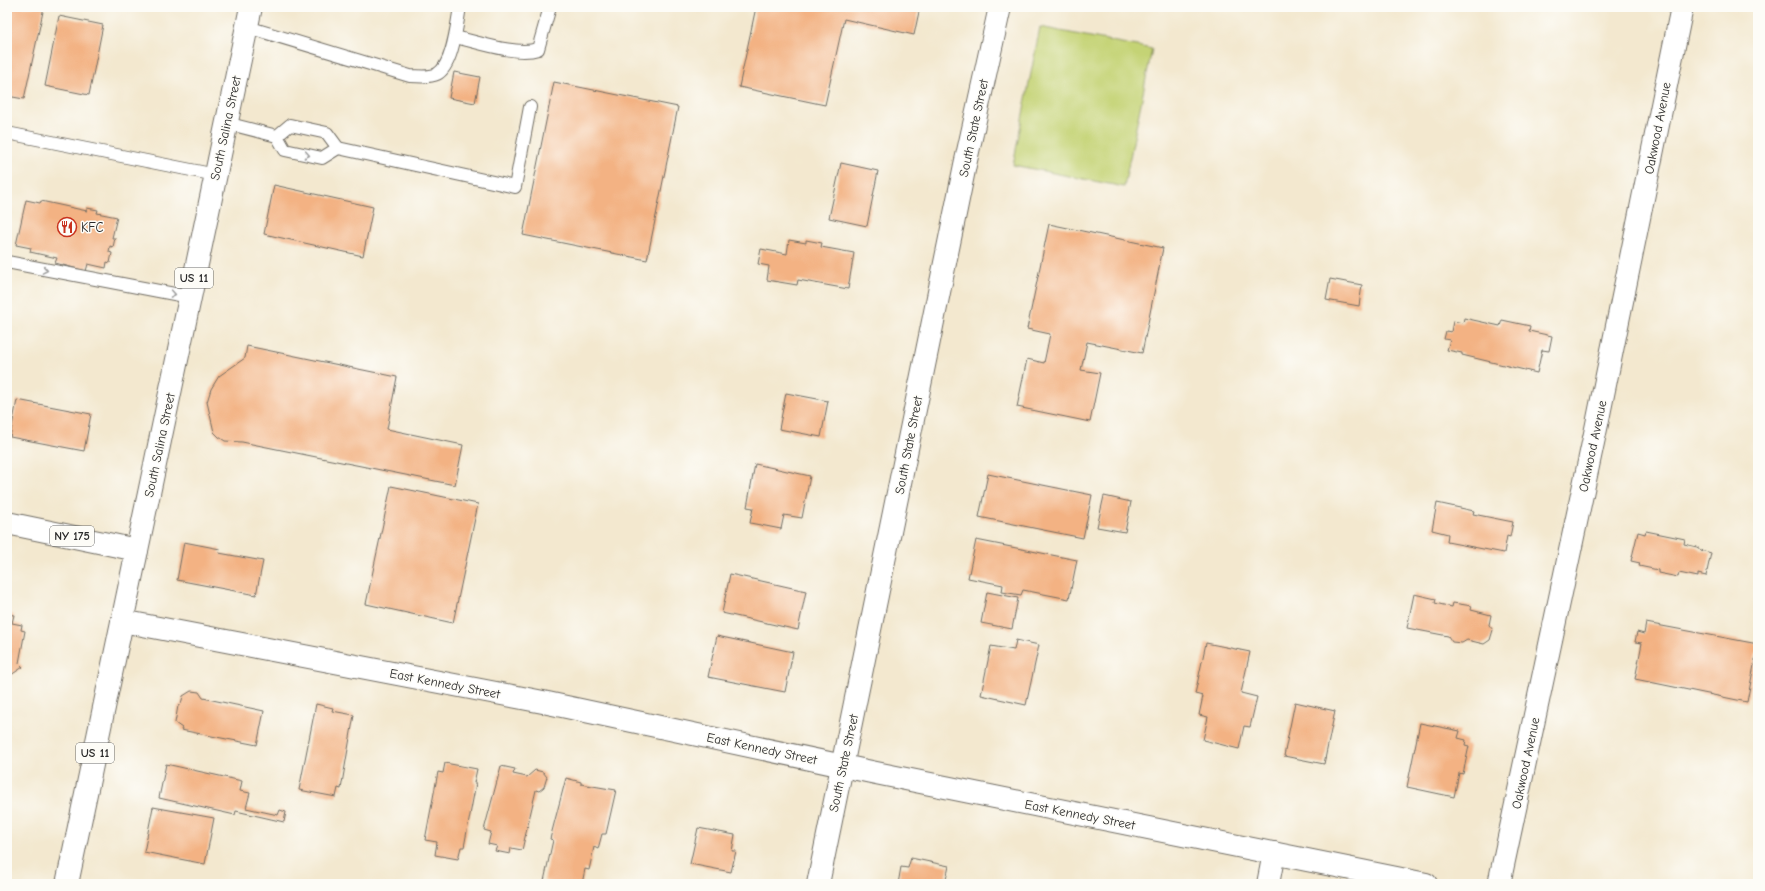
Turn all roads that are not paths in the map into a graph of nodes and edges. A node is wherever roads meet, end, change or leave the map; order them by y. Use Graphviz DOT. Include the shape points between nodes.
graph roads {
  1 [pos="460,7"];
  2 [pos="550,7"];
  3 [pos="1000,7"];
  4 [pos="1682,7"];
  5 [pos="249,17"];
  6 [pos="455,37"];
  7 [pos="530,107"];
  8 [pos="226,123"];
  9 [pos="7,133"];
  10 [pos="277,136"];
  11 [pos="338,148"];
  12 [pos="216,175"];
  13 [pos="7,262"];
  14 [pos="190,297"];
  15 [pos="7,523"];
  16 [pos="137,550"];
  17 [pos="122,621"];
  18 [pos="843,766"];
  19 [pos="1274,853"];
  20 [pos="67,884"];
  21 [pos="818,884"];
  22 [pos="1268,884"];
  23 [pos="1426,884"];
  24 [pos="1499,884"];
  1 -- 6 [label="lane"];
  2 -- 6 [label="lane" via="542,42 538,48 529,52"];
  3 -- 18 [label="street, South State Street" via="965,165"];
  4 -- 24 [label="street, Oakwood Avenue" via="1596,432"];
  5 -- 6 [label="lane" via="410,76 428,77 439,73 448,58"];
  5 -- 8 [label="street, South Salina Street / US 11"];
  7 -- 11 [label="lane" via="515,187"];
  8 -- 10 [label="lane"];
  8 -- 12 [label="street, South Salina Street / US 11"];
  9 -- 12 [label="lane"];
  10 -- 11 [label="lane, one-way" via="285,150 322,158"];
  10 -- 11 [label="lane" via="290,125 327,133"];
  12 -- 14 [label="street, South Salina Street / US 11"];
  13 -- 14 [label="lane, one-way"];
  14 -- 16 [label="street, South Salina Street / US 11"];
  15 -- 16 [label="street, NY 175"];
  16 -- 17 [label="street, South Salina Street / US 11"];
  17 -- 18 [label="street, East Kennedy Street" via="543,702"];
  17 -- 20 [label="street, South Salina Street / US 11"];
  18 -- 19 [label="street, East Kennedy Street"];
  18 -- 21 [label="street, South State Street"];
  19 -- 22 [label="street"];
  19 -- 23 [label="street, East Kennedy Street"];
}
